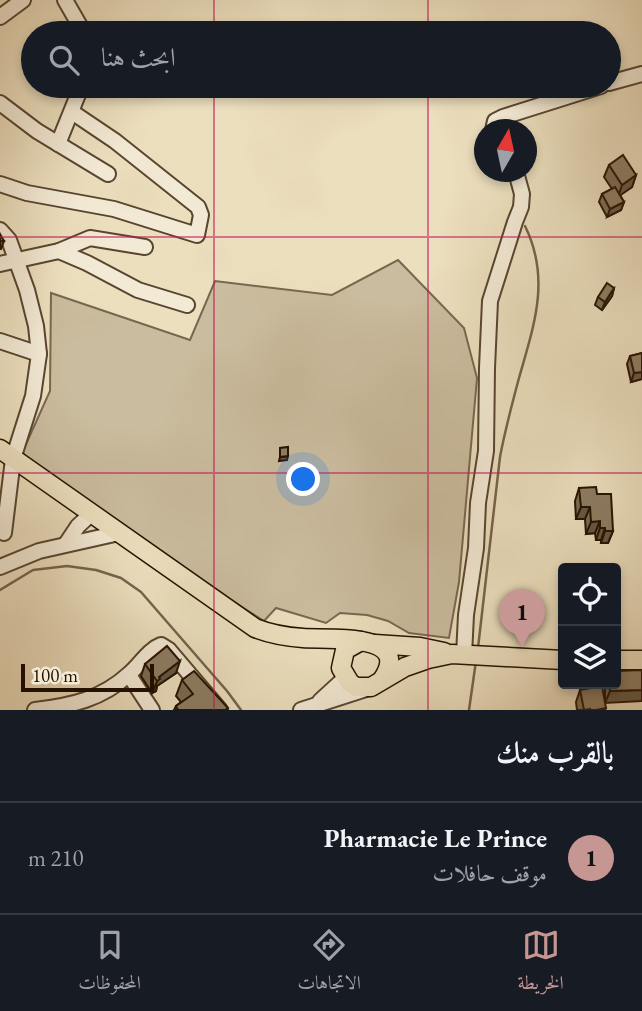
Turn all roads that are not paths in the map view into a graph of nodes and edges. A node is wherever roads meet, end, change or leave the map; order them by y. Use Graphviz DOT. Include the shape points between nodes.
graph roads {
  1 [pos="23,0"];
  2 [pos="65,0"];
  3 [pos="0,17"];
  4 [pos="77,21"];
  5 [pos="642,74"];
  6 [pos="621,80"];
  7 [pos="77,98"];
  8 [pos="563,98"];
  9 [pos="0,103"];
  10 [pos="72,112"];
  11 [pos="499,119"];
  12 [pos="58,144"];
  13 [pos="108,174"];
  14 [pos="519,182"];
  15 [pos="0,184"];
  16 [pos="0,230"];
  17 [pos="145,247"];
  18 [pos="59,251"];
  19 [pos="15,259"];
  20 [pos="0,264"];
  21 [pos="187,305"];
  22 [pos="0,341"];
  23 [pos="39,354"];
  24 [pos="6,454"];
  25 [pos="91,514"];
  26 [pos="4,533"];
  27 [pos="118,533"];
  28 [pos="66,544"];
  29 [pos="0,567"];
  30 [pos="303,638"];
  31 [pos="368,642"];
  32 [pos="463,655"];
  33 [pos="558,660"];
  34 [pos="621,660"];
  35 [pos="642,660"];
  36 [pos="343,673"];
  37 [pos="129,675"];
  38 [pos="376,684"];
  39 [pos="307,708"];
  40 [pos="34,710"];
  41 [pos="152,710"];
  42 [pos="220,710"];
  1 -- 3 [label="street"];
  2 -- 4 [label="street"];
  5 -- 6 [label="street"];
  7 -- 10 [label="street"];
  8 -- 11 [label="street"];
  9 -- 12 [label="street"];
  10 -- 12 [label="street"];
  10 -- 15 [label="street" via="198,208 197,235 114,209"];
  12 -- 13 [label="street"];
  14 -- 32 [label="street" via="521,207 490,301 486,451"];
  16 -- 19 [label="street"];
  17 -- 18 [label="street" via="90,238"];
  18 -- 19 [label="street"];
  18 -- 21 [label="street" via="138,290"];
  19 -- 20 [label="street"];
  19 -- 23 [label="street" via="31,303"];
  22 -- 23 [label="street"];
  23 -- 24 [label="street" via="33,396"];
  24 -- 25 [label="main road"];
  24 -- 26 [label="street"];
  25 -- 27 [label="main road"];
  25 -- 28 [label="street"];
  27 -- 28 [label="street"];
  27 -- 30 [label="main road" via="255,628"];
  28 -- 29 [label="street"];
  30 -- 31 [label="main road"];
  30 -- 36 [label="main road" via="326,650"];
  31 -- 32 [label="main road"];
  31 -- 36 [label="main road" via="345,650"];
  31 -- 38 [label="main road" via="388,660 388,668"];
  32 -- 33 [label="main road"];
  32 -- 38 [label="main road" via="418,662"];
  34 -- 35 [label="main road"];
  36 -- 38 [label="main road" via="356,687"];
  36 -- 39 [label="street"];
  37 -- 40 [label="street" via="94,698"];
  37 -- 41 [label="street"];
  37 -- 42 [label="street" via="161,645"];
  38 -- 39 [label="street"];
}
